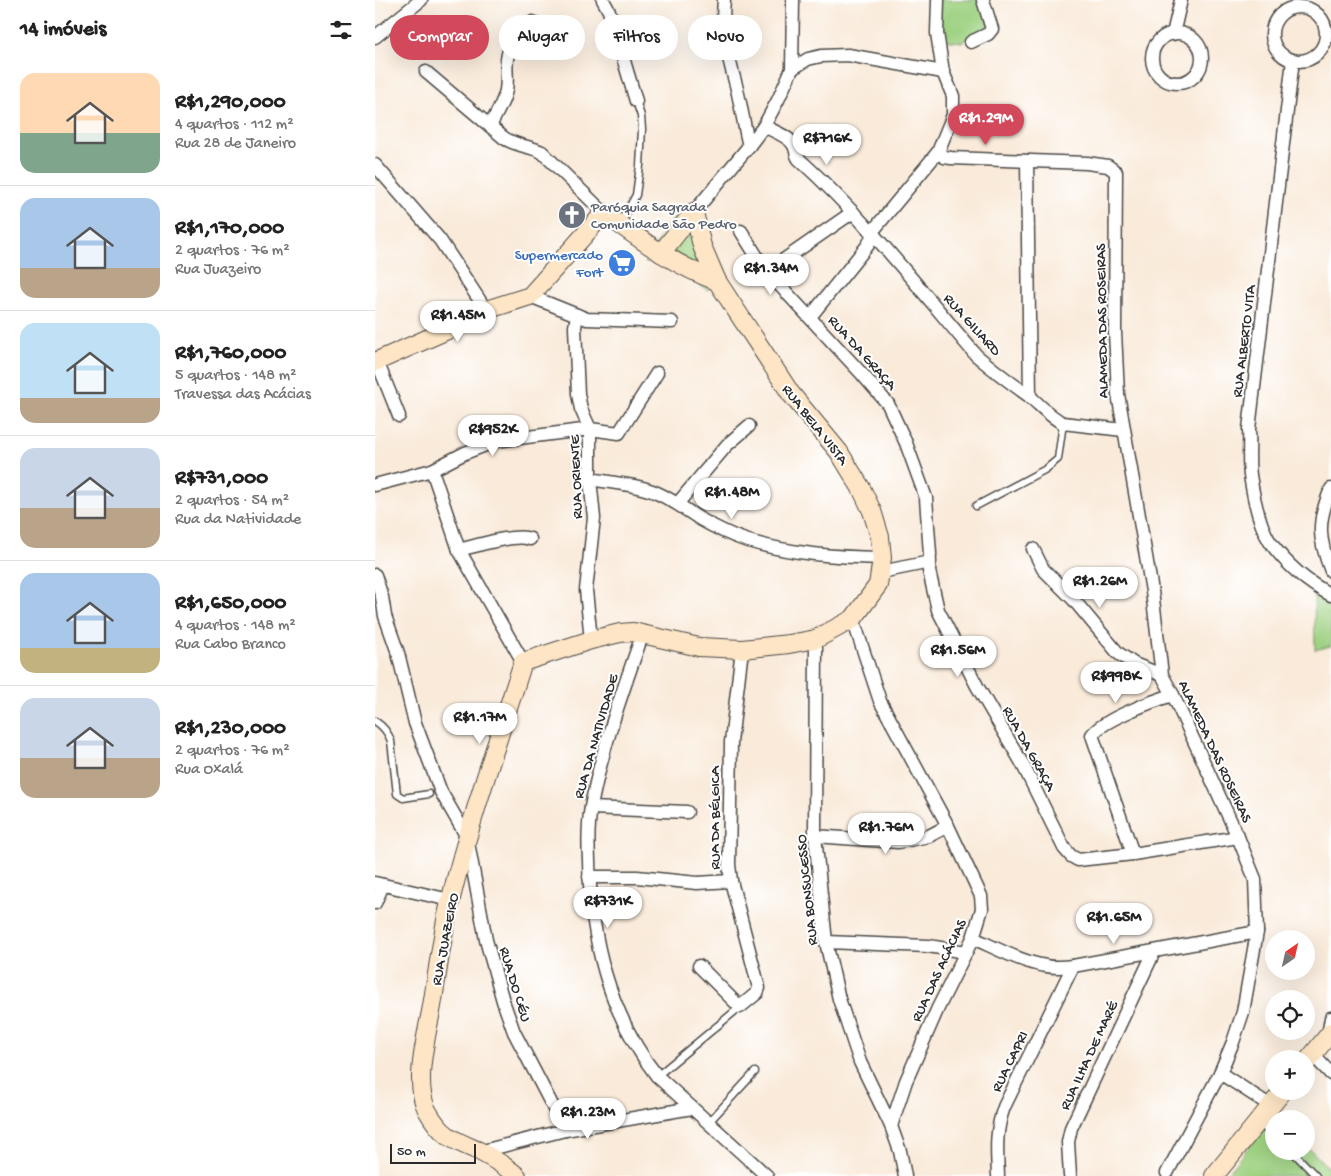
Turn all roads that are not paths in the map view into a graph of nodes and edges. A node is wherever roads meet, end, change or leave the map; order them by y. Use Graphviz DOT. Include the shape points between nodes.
graph roads {
  1 [pos="421,0"];
  2 [pos="603,0"];
  3 [pos="725,0"];
  4 [pos="793,0"];
  5 [pos="938,0"];
  6 [pos="983,0"];
  7 [pos="1181,0"];
  8 [pos="1173,34"];
  9 [pos="375,37"];
  10 [pos="971,42"];
  11 [pos="506,60"];
  12 [pos="1293,60"];
  13 [pos="793,68"];
  14 [pos="426,72"];
  15 [pos="943,72"];
  16 [pos="636,101"];
  17 [pos="490,126"];
  18 [pos="764,126"];
  19 [pos="749,146"];
  20 [pos="938,152"];
  21 [pos="1027,161"];
  22 [pos="375,165"];
  23 [pos="604,212"];
  24 [pos="694,212"];
  25 [pos="853,212"];
  26 [pos="620,224"];
  27 [pos="741,231"];
  28 [pos="872,232"];
  29 [pos="661,253"];
  30 [pos="773,270"];
  31 [pos="717,281"];
  32 [pos="530,296"];
  33 [pos="486,310"];
  34 [pos="577,315"];
  35 [pos="810,317"];
  36 [pos="673,322"];
  37 [pos="376,362"];
  38 [pos="657,372"];
  39 [pos="1030,397"];
  40 [pos="399,416"];
  41 [pos="1063,423"];
  42 [pos="749,426"];
  43 [pos="591,429"];
  44 [pos="1123,430"];
  45 [pos="432,470"];
  46 [pos="590,479"];
  47 [pos="375,484"];
  48 [pos="1331,489"];
  49 [pos="678,503"];
  50 [pos="976,506"];
  51 [pos="530,539"];
  52 [pos="1033,549"];
  53 [pos="459,550"];
  54 [pos="930,562"];
  55 [pos="881,565"];
  56 [pos="1331,571"];
  57 [pos="375,575"];
  58 [pos="1331,595"];
  59 [pos="380,619"];
  60 [pos="853,619"];
  61 [pos="643,633"];
  62 [pos="816,639"];
  63 [pos="591,640"];
  64 [pos="741,649"];
  65 [pos="523,662"];
  66 [pos="1162,674"];
  67 [pos="1173,695"];
  68 [pos="375,721"];
  69 [pos="435,793"];
  70 [pos="591,808"];
  71 [pos="687,812"];
  72 [pos="948,826"];
  73 [pos="815,836"];
  74 [pos="467,837"];
  75 [pos="1239,837"];
  76 [pos="1133,854"];
  77 [pos="589,877"];
  78 [pos="731,881"];
  79 [pos="379,884"];
  80 [pos="451,900"];
  81 [pos="375,903"];
  82 [pos="1257,932"];
  83 [pos="973,938"];
  84 [pos="826,942"];
  85 [pos="966,952"];
  86 [pos="1154,952"];
  87 [pos="699,966"];
  88 [pos="1073,966"];
  89 [pos="740,1007"];
  90 [pos="1330,1029"];
  91 [pos="1315,1052"];
  92 [pos="1315,1063"];
  93 [pos="755,1072"];
  94 [pos="1220,1073"];
  95 [pos="1331,1074"];
  96 [pos="657,1076"];
  97 [pos="692,1108"];
  98 [pos="1265,1118"];
  99 [pos="709,1122"];
  100 [pos="891,1126"];
  101 [pos="1265,1126"];
  102 [pos="565,1130"];
  103 [pos="479,1152"];
  104 [pos="1301,1160"];
  105 [pos="1168,1175"];
  106 [pos="517,1176"];
  107 [pos="767,1176"];
  108 [pos="905,1176"];
  109 [pos="998,1176"];
  110 [pos="1070,1176"];
  111 [pos="1214,1176"];
  112 [pos="1316,1176"];
  1 -- 9 [label="street"];
  2 -- 16 [label="street"];
  3 -- 19 [label="street" via="724,30 728,56"];
  4 -- 13 [label="street"];
  5 -- 15 [label="street" via="937,33"];
  6 -- 10 [label="street" via="992,29 989,34"];
  7 -- 8 [label="street"];
  11 -- 17 [label="street" via="508,80 505,94"];
  12 -- 12 [label="street" via="1310,58 1323,46 1325,38 1325,29 1317,14 1301,7 1284,12 1273,26 1272,34 1278,50"];
  12 -- 58 [label="street, RUA ALBERTO VITA" via="1249,428 1250,474 1257,510 1269,541 1313,586"];
  13 -- 15 [label="street" via="808,59 849,55"];
  13 -- 18 [label="street"];
  14 -- 17 [label="street"];
  15 -- 20 [label="street" via="951,89 954,109"];
  16 -- 26 [label="lane" via="642,129 640,166 636,195"];
  17 -- 23 [label="street" via="513,144 542,152"];
  18 -- 19 [label="street"];
  18 -- 25 [label="street, RUA GILIARD" via="791,141 798,159"];
  19 -- 24 [label="street"];
  20 -- 21 [label="street" via="951,158"];
  20 -- 28 [label="street"];
  21 -- 39 [label="street"];
  21 -- 44 [label="street, ALAMEDA DAS ROSEIRAS" via="1087,162 1108,166 1116,172 1115,332"];
  22 -- 33 [label="street" via="440,240"];
  23 -- 26 [label="main road"];
  23 -- 32 [label="main road"];
  24 -- 29 [label="main road"];
  24 -- 31 [label="main road, RUA BELA VISTA" via="708,264"];
  25 -- 28 [label="street, RUA GILIARD"];
  25 -- 30 [label="street"];
  26 -- 29 [label="main road"];
  27 -- 30 [label="street, RUA DA GRAÇA" via="764,268"];
  28 -- 35 [label="street" via="868,245"];
  28 -- 39 [label="street, RUA GILIARD" via="976,355"];
  29 -- 31 [label="main road" via="696,274"];
  30 -- 35 [label="street, RUA DA GRAÇA" via="772,277"];
  31 -- 55 [label="main road, RUA BELA VISTA" via="791,394 851,468 872,511 880,537"];
  32 -- 33 [label="main road"];
  32 -- 34 [label="street"];
  33 -- 37 [label="main road"];
  34 -- 36 [label="street" via="593,319"];
  34 -- 43 [label="street, RUA ORIENTE" via="579,394 581,409"];
  35 -- 54 [label="street, RUA DA GRAÇA" via="888,404 926,498"];
  37 -- 40 [label="street"];
  38 -- 43 [label="street" via="619,433"];
  39 -- 41 [label="street, RUA GILIARD"];
  41 -- 44 [label="street"];
  41 -- 50 [label="lane" via="1056,461"];
  42 -- 49 [label="street" via="727,445"];
  43 -- 45 [label="street" via="496,441"];
  43 -- 46 [label="street, RUA ORIENTE"];
  44 -- 66 [label="street, ALAMEDA DAS ROSEIRAS" via="1152,591"];
  45 -- 47 [label="street"];
  45 -- 53 [label="street"];
  46 -- 49 [label="street" via="635,486"];
  46 -- 63 [label="street, RUA ORIENTE" via="594,518 586,590"];
  48 -- 56 [label="street" via="1323,508 1320,530"];
  49 -- 55 [label="street" via="700,519 746,540 801,553"];
  51 -- 53 [label="street" via="503,540"];
  52 -- 66 [label="street" via="1043,569 1118,653 1134,664"];
  53 -- 65 [label="street"];
  54 -- 55 [label="street"];
  54 -- 76 [label="street, RUA DA GRAÇA" via="938,610 1022,763 1064,848 1078,860"];
  55 -- 60 [label="main road" via="878,585"];
  57 -- 59 [label="street, RUA DO CÉU" via="382,597"];
  59 -- 69 [label="street, RUA DO CÉU" via="398,653"];
  60 -- 62 [label="main road"];
  60 -- 72 [label="street, RUA DAS ACÁCIAS" via="880,700"];
  61 -- 63 [label="main road" via="620,633"];
  61 -- 64 [label="main road" via="699,647"];
  61 -- 70 [label="street, RUA DA NATIVIDADE" via="610,731"];
  62 -- 64 [label="main road"];
  62 -- 73 [label="street, RUA BONSUCESSO"];
  63 -- 65 [label="main road"];
  64 -- 78 [label="street, RUA DA BÉLGICA" via="731,742"];
  65 -- 74 [label="main road, RUA JUAZEIRO"];
  66 -- 67 [label="street, ALAMEDA DAS ROSEIRAS"];
  67 -- 75 [label="street, ALAMEDA DAS ROSEIRAS"];
  67 -- 76 [label="street" via="1099,726 1092,735"];
  68 -- 69 [label="lane" via="391,741 397,794 403,798"];
  69 -- 74 [label="street, RUA DO CÉU"];
  70 -- 71 [label="street"];
  70 -- 77 [label="street, RUA DA NATIVIDADE"];
  72 -- 73 [label="street" via="929,836 898,842"];
  72 -- 83 [label="street, RUA DAS ACÁCIAS" via="981,896 982,910"];
  73 -- 84 [label="street, RUA BONSUCESSO"];
  74 -- 80 [label="main road, RUA JUAZEIRO"];
  74 -- 102 [label="street, RUA DO CÉU" via="486,940 503,1001 514,1032"];
  75 -- 76 [label="street, RUA DA GRAÇA"];
  75 -- 82 [label="street, ALAMEDA DAS ROSEIRAS" via="1255,879"];
  77 -- 78 [label="street" via="637,877 697,883"];
  77 -- 96 [label="street, RUA DA NATIVIDADE" via="594,928 603,969 633,1040"];
  78 -- 89 [label="street, RUA DA BÉLGICA" via="759,984 757,993"];
  79 -- 80 [label="street"];
  79 -- 81 [label="street"];
  80 -- 103 [label="main road, RUA JUAZEIRO" via="421,1086 426,1108 437,1125 446,1135"];
  82 -- 86 [label="street"];
  82 -- 94 [label="street, ALAMEDA DAS ROSEIRAS" via="1243,1012"];
  83 -- 85 [label="street, RUA DAS ACÁCIAS"];
  83 -- 88 [label="street" via="1043,966"];
  84 -- 85 [label="street" via="928,946"];
  84 -- 100 [label="street, RUA BONSUCESSO" via="839,999 860,1062"];
  85 -- 100 [label="street, RUA DAS ACÁCIAS" via="910,1072"];
  86 -- 88 [label="street"];
  86 -- 110 [label="street, RUA ILHA DE MARÉ" via="1071,1128 1068,1142"];
  87 -- 89 [label="street"];
  88 -- 109 [label="street, RUA CAPRI" via="1004,1107 996,1140"];
  89 -- 96 [label="lane"];
  90 -- 91 [label="main road"];
  92 -- 95 [label="street"];
  93 -- 99 [label="lane"];
  94 -- 98 [label="street"];
  94 -- 105 [label="street, ALAMEDA DAS ROSEIRAS"];
  96 -- 97 [label="street, RUA DA NATIVIDADE"];
  97 -- 99 [label="street, RUA DA NATIVIDADE"];
  97 -- 102 [label="street"];
  99 -- 107 [label="street, RUA DA NATIVIDADE"];
  100 -- 108 [label="street"];
  101 -- 111 [label="main road"];
  102 -- 103 [label="street"];
  103 -- 106 [label="main road, RUA JUAZEIRO"];
  104 -- 112 [label="lane"];
}
